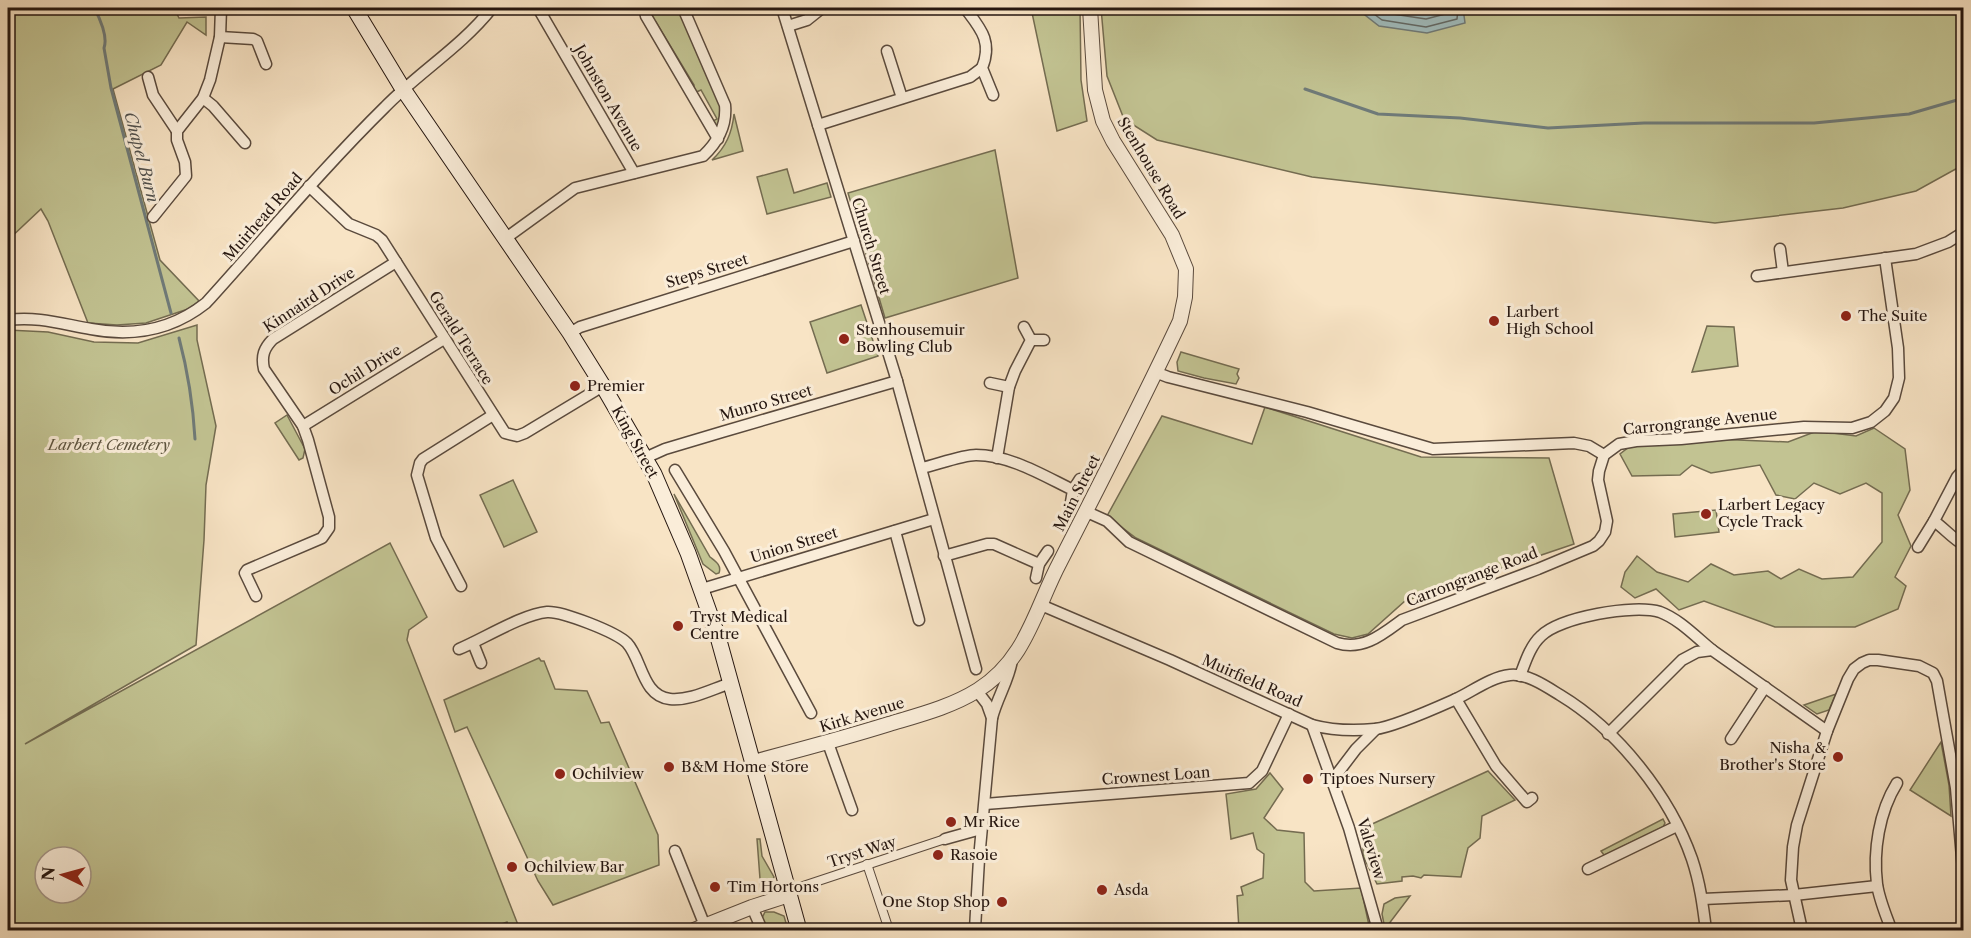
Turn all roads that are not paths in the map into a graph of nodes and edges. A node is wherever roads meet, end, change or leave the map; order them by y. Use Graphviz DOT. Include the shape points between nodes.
graph roads {
  1 [pos="220,8"];
  2 [pos="354,8"];
  3 [pos="492,8"];
  4 [pos="538,8"];
  5 [pos="644,8"];
  6 [pos="682,8"];
  7 [pos="782,8"];
  8 [pos="822,8"];
  9 [pos="965,8"];
  10 [pos="1090,8"];
  11 [pos="788,26"];
  12 [pos="220,37"];
  13 [pos="887,51"];
  14 [pos="266,64"];
  15 [pos="982,68"];
  16 [pos="148,76"];
  17 [pos="404,89"];
  18 [pos="993,95"];
  19 [pos="203,98"];
  20 [pos="902,98"];
  21 [pos="818,125"];
  22 [pos="177,131"];
  23 [pos="242,137"];
  24 [pos="718,139"];
  25 [pos="634,173"];
  26 [pos="309,186"];
  27 [pos="155,210"];
  28 [pos="1964,232"];
  29 [pos="506,238"];
  30 [pos="854,241"];
  31 [pos="1780,249"];
  32 [pos="1885,258"];
  33 [pos="396,262"];
  34 [pos="1783,272"];
  35 [pos="1757,276"];
  36 [pos="8,320"];
  37 [pos="1024,327"];
  38 [pos="570,333"];
  39 [pos="444,339"];
  40 [pos="1030,340"];
  41 [pos="1044,340"];
  42 [pos="1170,342"];
  43 [pos="1155,372"];
  44 [pos="897,381"];
  45 [pos="990,383"];
  46 [pos="603,386"];
  47 [pos="1009,387"];
  48 [pos="493,415"];
  49 [pos="303,426"];
  50 [pos="1604,455"];
  51 [pos="645,458"];
  52 [pos="997,458"];
  53 [pos="921,468"];
  54 [pos="1964,468"];
  55 [pos="675,470"];
  56 [pos="1080,479"];
  57 [pos="1073,490"];
  58 [pos="1071,502"];
  59 [pos="1087,512"];
  60 [pos="934,519"];
  61 [pos="1934,521"];
  62 [pos="895,531"];
  63 [pos="1964,545"];
  64 [pos="1918,547"];
  65 [pos="1048,552"];
  66 [pos="944,556"];
  67 [pos="1039,564"];
  68 [pos="738,578"];
  69 [pos="1036,578"];
  70 [pos="461,586"];
  71 [pos="702,589"];
  72 [pos="256,596"];
  73 [pos="1041,605"];
  74 [pos="920,620"];
  75 [pos="473,643"];
  76 [pos="459,649"];
  77 [pos="1712,650"];
  78 [pos="1012,660"];
  79 [pos="481,663"];
  80 [pos="976,669"];
  81 [pos="1515,676"];
  82 [pos="731,683"];
  83 [pos="1766,687"];
  84 [pos="977,691"];
  85 [pos="1456,699"];
  86 [pos="811,713"];
  87 [pos="1289,714"];
  88 [pos="992,718"];
  89 [pos="1312,725"];
  90 [pos="1377,729"];
  91 [pos="1827,731"];
  92 [pos="1608,734"];
  93 [pos="1731,739"];
  94 [pos="828,742"];
  95 [pos="753,762"];
  96 [pos="1331,778"];
  97 [pos="1897,783"];
  98 [pos="1532,798"];
  99 [pos="985,804"];
  100 [pos="852,810"];
  101 [pos="1677,826"];
  102 [pos="981,829"];
  103 [pos="945,839"];
  104 [pos="675,851"];
  105 [pos="867,864"];
  106 [pos="1588,869"];
  107 [pos="1964,881"];
  108 [pos="1877,886"];
  109 [pos="789,893"];
  110 [pos="1794,895"];
  111 [pos="1702,899"];
  112 [pos="752,907"];
  113 [pos="699,928"];
  114 [pos="1891,929"];
  115 [pos="762,930"];
  116 [pos="799,930"];
  117 [pos="889,930"];
  118 [pos="975,930"];
  119 [pos="1378,930"];
  120 [pos="1706,930"];
  121 [pos="1802,930"];
  1 -- 12 [label="street"];
  2 -- 17 [label="main road, King Street"];
  3 -- 17 [label="street, Muirhead Road" via="472,31"];
  4 -- 25 [label="street, Johnston Avenue"];
  5 -- 24 [label="street"];
  6 -- 24 [label="street" via="725,105 726,117"];
  7 -- 11 [label="street, Church Street"];
  8 -- 11 [label="street" via="807,20"];
  9 -- 15 [label="street" via="984,35 986,52"];
  10 -- 42 [label="street, Stenhouse Road" via="1095,90 1103,121 1172,235 1186,269 1184,309"];
  11 -- 21 [label="street, Church Street"];
  12 -- 14 [label="street" via="257,41"];
  12 -- 19 [label="street"];
  13 -- 20 [label="street"];
  15 -- 18 [label="street"];
  15 -- 20 [label="street" via="970,77"];
  16 -- 22 [label="street" via="153,95"];
  17 -- 26 [label="street, Muirhead Road"];
  17 -- 29 [label="main road, King Street"];
  19 -- 22 [label="street"];
  19 -- 23 [label="street"];
  20 -- 21 [label="street"];
  21 -- 30 [label="street, Church Street"];
  22 -- 27 [label="street" via="186,176"];
  24 -- 25 [label="street" via="703,156"];
  25 -- 29 [label="street" via="575,188"];
  26 -- 33 [label="street, Gerald Terrace" via="349,224 379,237"];
  26 -- 36 [label="street, Muirhead Road" via="206,303 173,324 127,333 31,318"];
  28 -- 32 [label="street" via="1916,254"];
  29 -- 38 [label="main road, King Street"];
  30 -- 38 [label="street, Steps Street"];
  30 -- 44 [label="street, Church Street"];
  31 -- 34 [label="street"];
  32 -- 34 [label="street"];
  32 -- 50 [label="street, Carrongrange Avenue" via="1899,378 1894,398 1870,422 1852,428 1804,427 1636,441 1619,444"];
  33 -- 39 [label="street, Gerald Terrace"];
  33 -- 49 [label="street, Kinnaird Drive" via="267,345 262,360 264,369"];
  34 -- 35 [label="street"];
  37 -- 40 [label="street"];
  38 -- 46 [label="main road, King Street"];
  39 -- 48 [label="street, Gerald Terrace"];
  39 -- 49 [label="street, Ochil Drive"];
  40 -- 41 [label="street"];
  40 -- 47 [label="street"];
  42 -- 43 [label="street, Main Street"];
  43 -- 50 [label="street" via="1433,449 1574,443"];
  43 -- 59 [label="street, Main Street"];
  44 -- 51 [label="street, Munro Street"];
  44 -- 53 [label="street, Church Street"];
  45 -- 47 [label="street"];
  46 -- 48 [label="street, Gerald Terrace" via="517,436 505,433"];
  46 -- 51 [label="main road, King Street"];
  47 -- 52 [label="street"];
  48 -- 70 [label="street" via="423,459 418,469 434,530"];
  49 -- 72 [label="street, Kinnaird Drive" via="329,528 322,538 247,570"];
  50 -- 59 [label="street, Carrongrange Road" via="1598,480 1606,526 1593,546 1402,620 1380,636 1356,645 1337,643 1129,542 1107,521"];
  51 -- 71 [label="main road, King Street"];
  52 -- 53 [label="street" via="975,455"];
  52 -- 57 [label="street"];
  53 -- 60 [label="street, Church Street"];
  54 -- 61 [label="street"];
  55 -- 68 [label="street, King Street"];
  56 -- 57 [label="street"];
  57 -- 58 [label="street"];
  59 -- 73 [label="street, Main Street"];
  60 -- 62 [label="street, Union Street"];
  60 -- 66 [label="street, Church Street"];
  61 -- 63 [label="street"];
  61 -- 64 [label="street"];
  62 -- 68 [label="street, Union Street"];
  62 -- 74 [label="street"];
  65 -- 67 [label="street"];
  66 -- 67 [label="street" via="994,544"];
  66 -- 80 [label="street, Church Street"];
  67 -- 69 [label="street"];
  68 -- 71 [label="street, Union Street"];
  68 -- 86 [label="street, King Street"];
  71 -- 82 [label="main road, King Street"];
  73 -- 78 [label="street, Main Street"];
  73 -- 87 [label="street, Muirfield Road"];
  75 -- 76 [label="street"];
  75 -- 79 [label="street"];
  75 -- 82 [label="street" via="531,616 553,612 626,642 646,681 667,699 681,699"];
  77 -- 81 [label="street" via="1681,624 1659,612 1613,610 1549,629 1536,641"];
  77 -- 83 [label="street"];
  77 -- 92 [label="street" via="1682,660"];
  78 -- 84 [label="street, Main Street"];
  78 -- 88 [label="street, Main Street"];
  81 -- 85 [label="street, Muirfield Road" via="1486,684"];
  81 -- 92 [label="street" via="1536,681 1572,703"];
  82 -- 95 [label="main road, King Street"];
  83 -- 91 [label="street"];
  83 -- 93 [label="street"];
  84 -- 88 [label="street"];
  84 -- 94 [label="street, Kirk Avenue" via="936,710"];
  85 -- 90 [label="street, Muirfield Road"];
  85 -- 98 [label="street" via="1496,766 1527,802"];
  87 -- 89 [label="street, Muirfield Road"];
  87 -- 99 [label="street, Crownest Loan" via="1262,771 1249,783"];
  88 -- 99 [label="street, Main Street"];
  89 -- 90 [label="street, Muirfield Road"];
  89 -- 96 [label="street, Valeview"];
  90 -- 96 [label="street"];
  91 -- 107 [label="street" via="1848,680 1862,663 1878,660 1919,666 1933,673 1956,788"];
  91 -- 110 [label="street" via="1792,847"];
  92 -- 101 [label="street" via="1643,771"];
  94 -- 95 [label="street, Kirk Avenue"];
  94 -- 100 [label="street"];
  95 -- 109 [label="main road, King Street"];
  96 -- 119 [label="street, Valeview"];
  97 -- 108 [label="street" via="1881,824"];
  99 -- 102 [label="street, Main Street"];
  101 -- 106 [label="street"];
  101 -- 111 [label="street"];
  102 -- 103 [label="street"];
  102 -- 118 [label="street, Main Street"];
  103 -- 105 [label="street, Tryst Way"];
  104 -- 113 [label="street"];
  105 -- 109 [label="street, Tryst Way"];
  105 -- 117 [label="street"];
  108 -- 110 [label="street"];
  108 -- 114 [label="street"];
  109 -- 112 [label="street"];
  109 -- 116 [label="main road, King Street"];
  110 -- 111 [label="street"];
  110 -- 121 [label="street"];
  111 -- 120 [label="street"];
  112 -- 113 [label="street"];
  112 -- 115 [label="street"];
}
